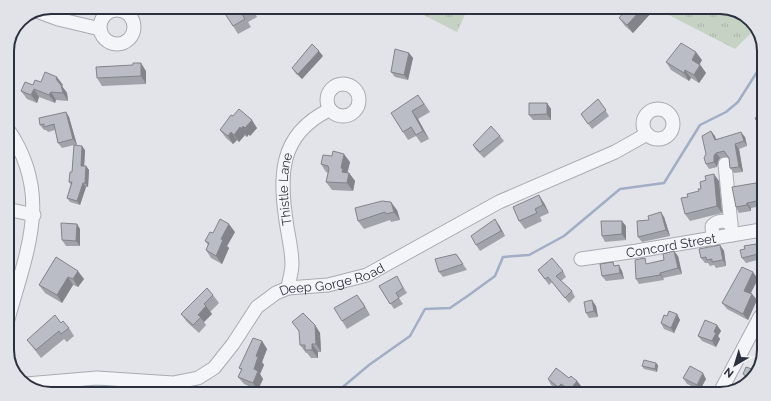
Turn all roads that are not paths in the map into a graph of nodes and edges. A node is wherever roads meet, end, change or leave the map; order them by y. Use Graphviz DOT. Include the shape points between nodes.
graph roads {
  1 [pos="46,15"];
  2 [pos="100,29"];
  3 [pos="329,110"];
  4 [pos="647,134"];
  5 [pos="14,138"];
  6 [pos="724,164"];
  7 [pos="14,211"];
  8 [pos="34,215"];
  9 [pos="732,229"];
  10 [pos="757,230"];
  11 [pos="581,259"];
  12 [pos="288,288"];
  13 [pos="14,298"];
  14 [pos="757,323"];
  15 [pos="35,383"];
  16 [pos="723,387"];
  1 -- 2 [label="street"];
  3 -- 12 [label="street, Thistle Lane" via="300,130 283,168 284,213 292,264"];
  4 -- 12 [label="street, Deep Gorge Road" via="616,152 499,202 367,275 328,286"];
  5 -- 8 [label="street" via="31,177"];
  6 -- 9 [label="street"];
  7 -- 8 [label="street"];
  8 -- 13 [label="street"];
  9 -- 10 [label="street, Concord Street"];
  9 -- 11 [label="street, Concord Street" via="713,239"];
  12 -- 15 [label="street, Deep Gorge Road" via="264,300 214,368 198,378 173,383 98,378"];
  14 -- 16 [label="street"];
}
